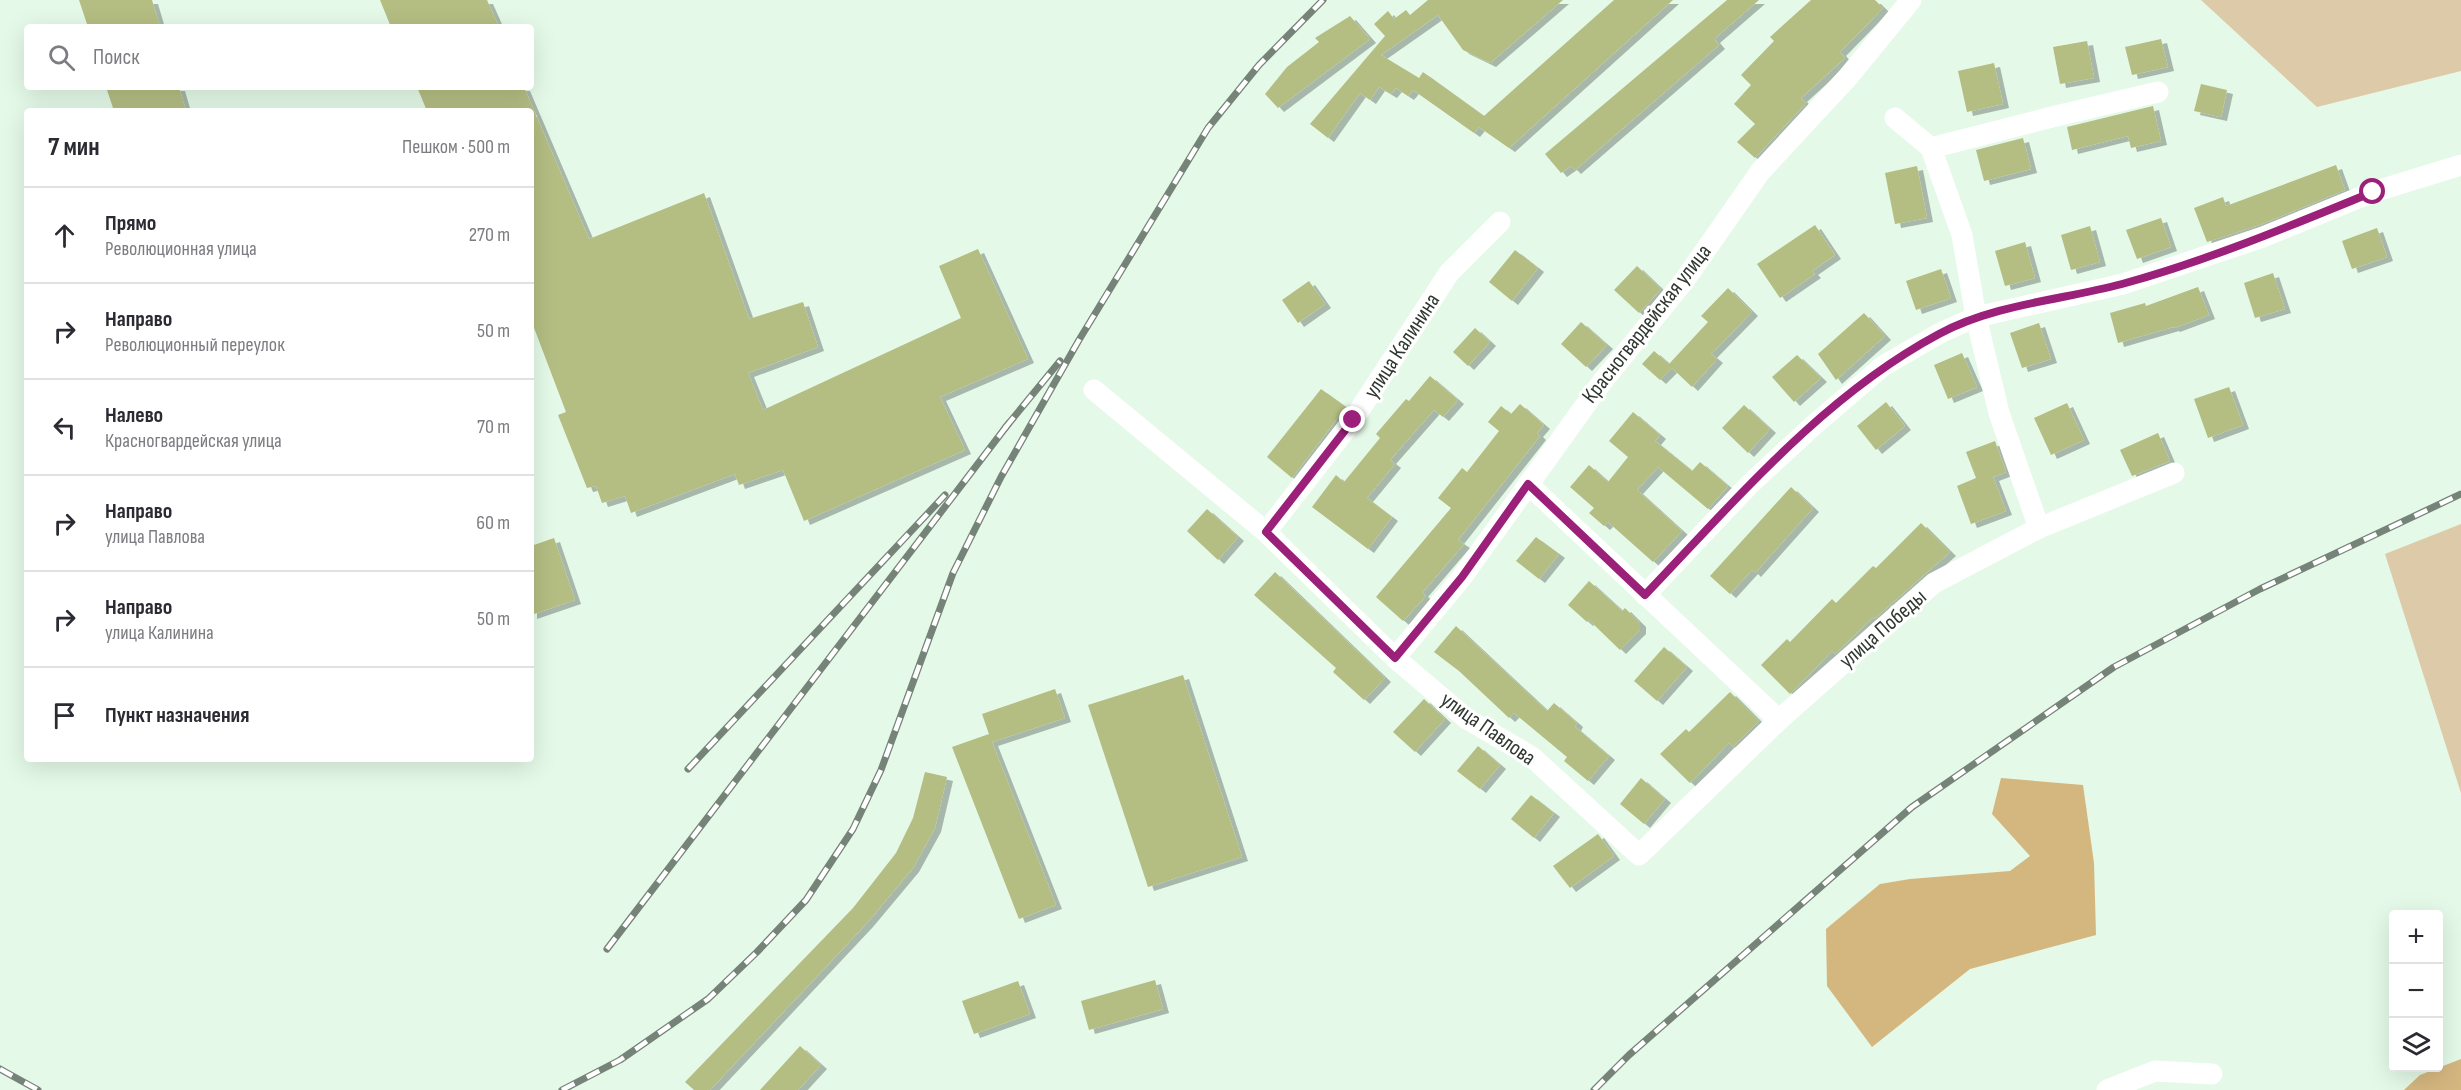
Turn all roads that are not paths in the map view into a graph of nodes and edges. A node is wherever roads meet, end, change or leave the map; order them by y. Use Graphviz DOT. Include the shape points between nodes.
graph roads {
  1 [pos="1911,0"];
  2 [pos="2158,92"];
  3 [pos="1895,118"];
  4 [pos="1931,148"];
  5 [pos="2461,165"];
  6 [pos="1500,222"];
  7 [pos="1976,317"];
  8 [pos="1094,390"];
  9 [pos="2174,473"];
  10 [pos="1528,484"];
  11 [pos="2039,528"];
  12 [pos="1266,532"];
  13 [pos="1645,595"];
  14 [pos="1395,658"];
  15 [pos="1779,720"];
  16 [pos="1639,855"];
  17 [pos="2212,1074"];
  18 [pos="2107,1090"];
  1 -- 10 [label="street, Красногвардейская улица" via="1848,77 1760,172 1684,281 1602,382"];
  2 -- 4 [label="street"];
  3 -- 4 [label="street"];
  4 -- 7 [label="street" via="1962,235"];
  5 -- 7 [label="street" via="2373,192 2263,237 2123,284"];
  6 -- 12 [label="street, улица Калинина" via="1449,273 1353,420"];
  7 -- 11 [label="street" via="1999,413"];
  7 -- 13 [label="street" via="1883,366 1815,423 1750,484"];
  8 -- 12 [label="street, улица Павлова"];
  9 -- 11 [label="street, улица Победы"];
  10 -- 13 [label="street"];
  10 -- 14 [label="street, Красногвардейская улица" via="1462,577"];
  11 -- 15 [label="street, улица Победы" via="1934,584"];
  12 -- 14 [label="street, улица Павлова"];
  13 -- 15 [label="street"];
  14 -- 16 [label="street, улица Павлова" via="1467,719 1532,758"];
  15 -- 16 [label="street, улица Победы"];
  17 -- 18 [label="street" via="2155,1071"];
}
